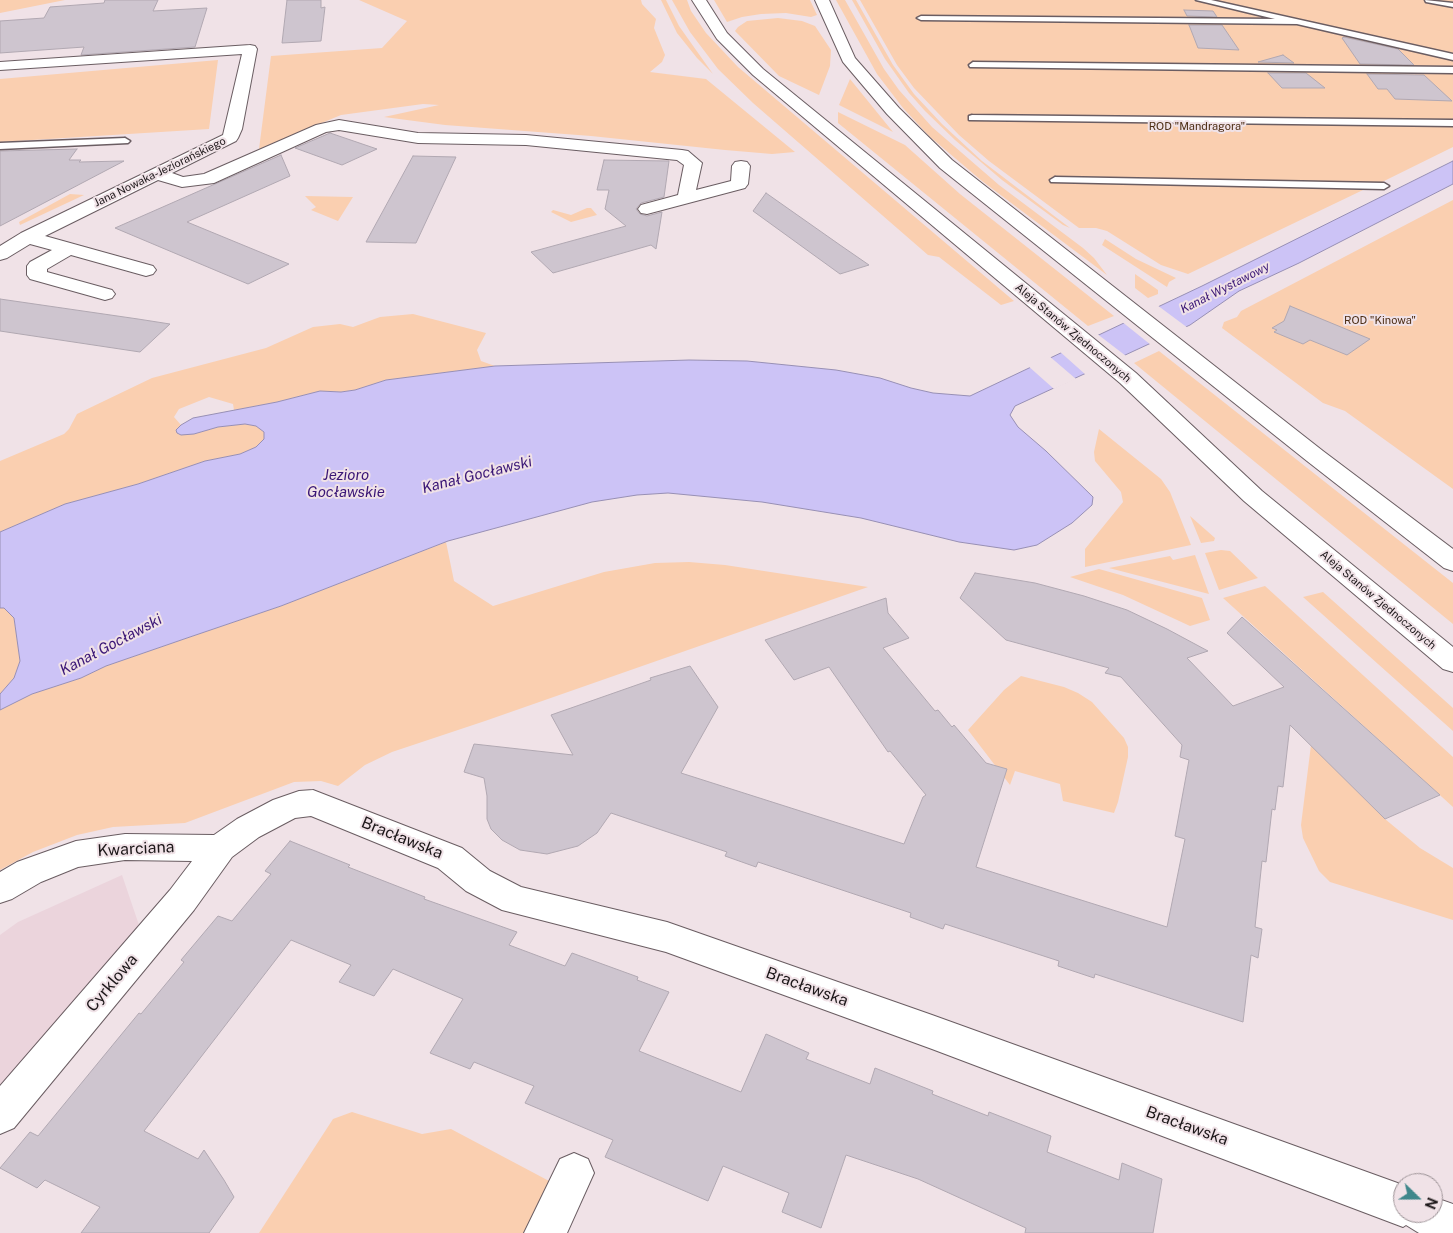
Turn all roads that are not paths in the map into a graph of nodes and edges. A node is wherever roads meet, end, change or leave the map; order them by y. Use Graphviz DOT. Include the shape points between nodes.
graph roads {
  1 [pos="699,0"];
  2 [pos="822,0"];
  3 [pos="1200,0"];
  4 [pos="1428,0"];
  5 [pos="1453,5"];
  6 [pos="921,18"];
  7 [pos="1296,22"];
  8 [pos="1453,57"];
  9 [pos="973,65"];
  10 [pos="0,66"];
  11 [pos="1453,70"];
  12 [pos="972,118"];
  13 [pos="1453,124"];
  14 [pos="125,141"];
  15 [pos="0,146"];
  16 [pos="741,166"];
  17 [pos="156,174"];
  18 [pos="1055,180"];
  19 [pos="1384,186"];
  20 [pos="686,198"];
  21 [pos="647,209"];
  22 [pos="28,237"];
  23 [pos="68,249"];
  24 [pos="0,254"];
  25 [pos="146,270"];
  26 [pos="105,294"];
  27 [pos="1453,562"];
  28 [pos="1453,662"];
  29 [pos="220,848"];
  30 [pos="0,889"];
  31 [pos="0,1115"];
  32 [pos="574,1174"];
  33 [pos="1393,1202"];
  34 [pos="545,1233"];
  1 -- 28 [label="street, Aleja Stanów Zjednoczonych" via="726,40 758,72 1128,378 1253,496"];
  2 -- 27 [label="street" via="848,59 918,138 946,164"];
  3 -- 7 [label="lane"];
  4 -- 5 [label="lane"];
  6 -- 7 [label="lane"];
  7 -- 8 [label="lane"];
  9 -- 11 [label="lane"];
  10 -- 17 [label="street, Jana Nowaka-Jeziorańskiego" via="250,49 230,138"];
  12 -- 13 [label="lane"];
  14 -- 15 [label="lane"];
  16 -- 20 [label="street" via="739,184"];
  17 -- 20 [label="street" via="182,182 208,179 322,128 339,125 418,138 526,140 596,151 682,155 693,163"];
  17 -- 22 [label="street, Jana Nowaka-Jeziorańskiego"];
  18 -- 19 [label="lane"];
  20 -- 21 [label="street"];
  22 -- 23 [label="street"];
  22 -- 24 [label="street, Jana Nowaka-Jeziorańskiego"];
  23 -- 25 [label="street"];
  23 -- 26 [label="street" via="37,266 37,275"];
  29 -- 30 [label="street, Kwarciana" via="125,847 76,854 29,872"];
  29 -- 31 [label="street, Cyrklowa" via="182,900"];
  29 -- 33 [label="street, Bracławska" via="284,808 313,803 450,858 478,881 514,900 667,937"];
  32 -- 34 [label="street"];
}
